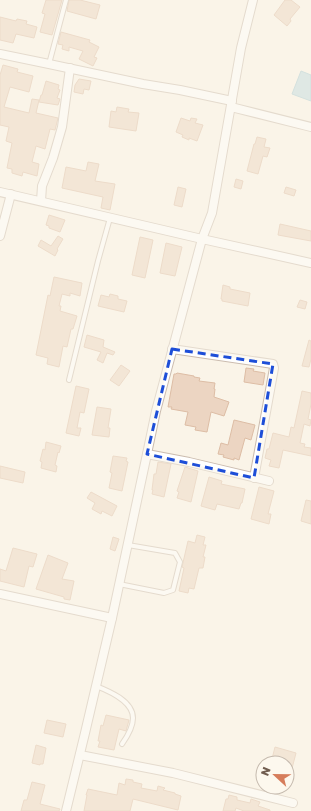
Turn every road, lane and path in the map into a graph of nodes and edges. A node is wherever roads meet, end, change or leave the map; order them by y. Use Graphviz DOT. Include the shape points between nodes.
graph roads {
  1 [pos="66,0"];
  2 [pos="253,0"];
  3 [pos="0,54"];
  4 [pos="48,64"];
  5 [pos="70,68"];
  6 [pos="232,104"];
  7 [pos="311,126"];
  8 [pos="0,192"];
  9 [pos="11,194"];
  10 [pos="40,201"];
  11 [pos="110,218"];
  12 [pos="0,236"];
  13 [pos="202,239"];
  14 [pos="311,263"];
  15 [pos="172,349"];
  16 [pos="69,380"];
  17 [pos="148,454"];
  18 [pos="254,478"];
  19 [pos="269,481"];
  20 [pos="128,545"];
  21 [pos="119,584"];
  22 [pos="0,594"];
  23 [pos="112,618"];
  24 [pos="96,686"];
  25 [pos="122,744"];
  26 [pos="80,754"];
  27 [pos="293,803"];
  28 [pos="66,811"];
  1 -- 4 [label="lane"];
  2 -- 6 [label="street" via="241,48"];
  3 -- 4 [label="street"];
  4 -- 5 [label="street"];
  5 -- 6 [label="street" via="180,90"];
  5 -- 10 [label="street" via="62,127 42,186"];
  6 -- 7 [label="street"];
  6 -- 13 [label="street" via="212,213"];
  8 -- 9 [label="street"];
  9 -- 10 [label="street"];
  9 -- 12 [label="street"];
  10 -- 11 [label="street"];
  11 -- 13 [label="street"];
  11 -- 16 [label="lane"];
  13 -- 14 [label="street"];
  13 -- 15 [label="street"];
  15 -- 17 [label="street"];
  15 -- 18 [label="street" via="273,364"];
  17 -- 18 [label="street"];
  17 -- 20 [label="street"];
  18 -- 19 [label="street"];
  20 -- 21 [label="street"];
  20 -- 21 [label="lane" via="175,553 180,562 173,590 164,593"];
  21 -- 23 [label="street"];
  22 -- 23 [label="street"];
  23 -- 24 [label="street"];
  24 -- 25 [label="lane" via="119,697 131,712 133,719"];
  24 -- 26 [label="street"];
  26 -- 27 [label="street"];
  26 -- 28 [label="street"];
}
